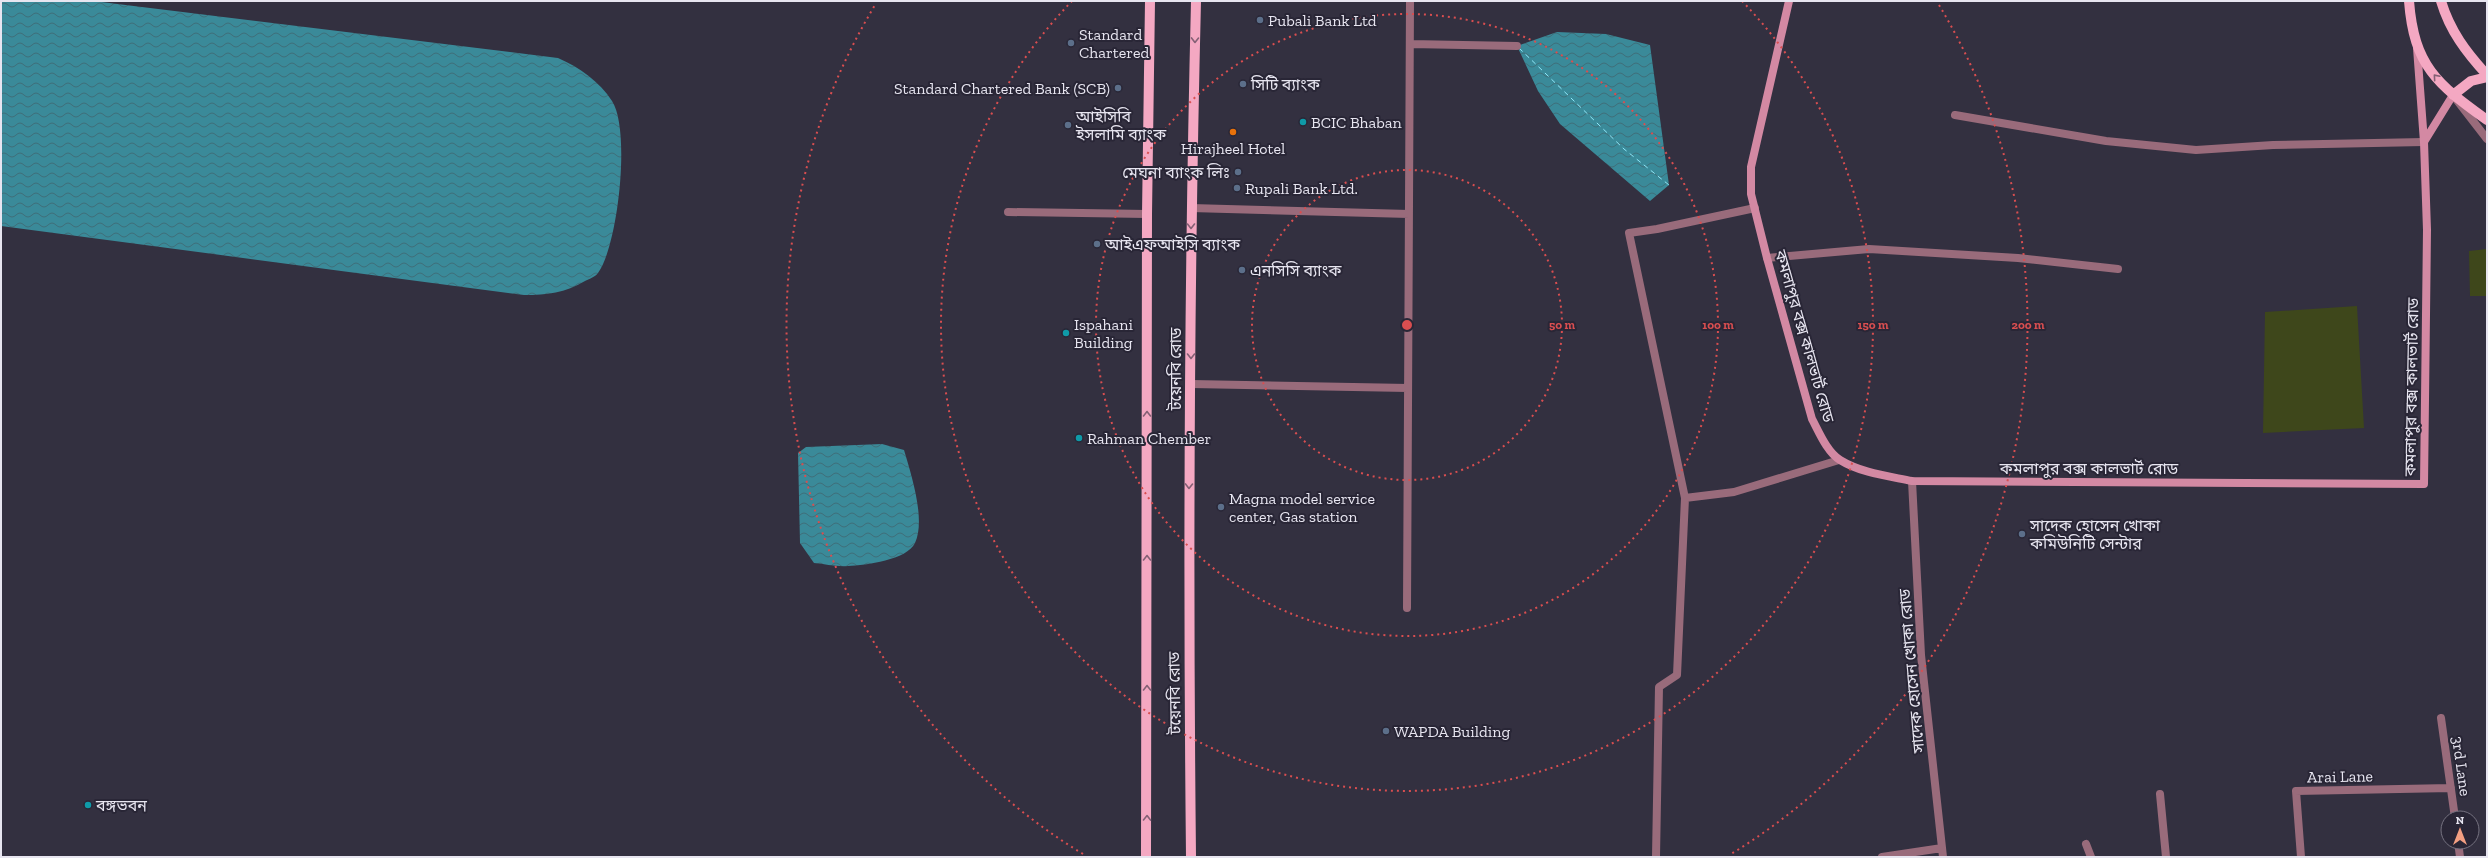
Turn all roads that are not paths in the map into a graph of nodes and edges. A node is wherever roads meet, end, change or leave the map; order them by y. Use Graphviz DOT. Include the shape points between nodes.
graph roads {
  1 [pos="1150,1"];
  2 [pos="1196,1"];
  3 [pos="1410,1"];
  4 [pos="1789,1"];
  5 [pos="2408,1"];
  6 [pos="2441,1"];
  7 [pos="1410,44"];
  8 [pos="1517,46"];
  9 [pos="2417,47"];
  10 [pos="2487,76"];
  11 [pos="2453,95"];
  12 [pos="1955,115"];
  13 [pos="2487,120"];
  14 [pos="2487,139"];
  15 [pos="2424,142"];
  16 [pos="1191,208"];
  17 [pos="1754,208"];
  18 [pos="1008,212"];
  19 [pos="1147,214"];
  20 [pos="1409,214"];
  21 [pos="1767,258"];
  22 [pos="2118,269"];
  23 [pos="1191,384"];
  24 [pos="1408,388"];
  25 [pos="1839,460"];
  26 [pos="1912,481"];
  27 [pos="1685,498"];
  28 [pos="1407,608"];
  29 [pos="2441,718"];
  30 [pos="2450,788"];
  31 [pos="2160,794"];
  32 [pos="2454,810"];
  33 [pos="2086,844"];
  34 [pos="1942,848"];
  35 [pos="1146,857"];
  36 [pos="1192,857"];
  37 [pos="1656,857"];
  38 [pos="1882,857"];
  39 [pos="1943,857"];
  40 [pos="2091,857"];
  41 [pos="2166,857"];
  42 [pos="2301,857"];
  1 -- 19 [label="main road, টয়েনবি রোড"];
  2 -- 16 [label="main road, টয়েনবি রোড, one-way"];
  3 -- 7 [label="street"];
  4 -- 17 [label="street, কমলাপুর বক্স কালভার্ট রোড" via="1751,167"];
  5 -- 9 [label="main road"];
  6 -- 10 [label="main road" via="2450,27 2459,42"];
  7 -- 8 [label="street"];
  7 -- 20 [label="street"];
  11 -- 9 [label="main road, one-way" via="2433,74"];
  9 -- 15 [label="street"];
  10 -- 11 [label="main road" via="2471,81"];
  11 -- 13 [label="main road"];
  11 -- 14 [label="street"];
  11 -- 15 [label="street"];
  12 -- 15 [label="street" via="2106,142 2196,150 2273,145"];
  15 -- 26 [label="street, কমলাপুর বক্স কালভার্ট রোড" via="2427,230 2424,484"];
  16 -- 20 [label="street"];
  16 -- 23 [label="main road, টয়েনবি রোড, one-way"];
  17 -- 21 [label="street, কমলাপুর বক্স কালভার্ট রোড"];
  17 -- 27 [label="street" via="1629,233"];
  18 -- 19 [label="street"];
  35 -- 19 [label="main road, টয়েনবি রোড, one-way"];
  20 -- 24 [label="street"];
  21 -- 22 [label="street" via="1869,250 2018,258"];
  21 -- 25 [label="street, কমলাপুর বক্স কালভার্ট রোড" via="1812,419 1824,441"];
  23 -- 24 [label="street"];
  23 -- 36 [label="main road, টয়েনবি রোড, one-way" via="1188,601"];
  24 -- 28 [label="street"];
  25 -- 26 [label="street, কমলাপুর বক্স কালভার্ট রোড" via="1873,473"];
  25 -- 27 [label="street" via="1734,492"];
  26 -- 34 [label="street, সাদেক হোসেন খোকা রোড" via="1921,655"];
  27 -- 37 [label="street" via="1677,675 1659,687"];
  29 -- 30 [label="street, 3rd Lane"];
  30 -- 32 [label="street, 3rd Lane"];
  30 -- 42 [label="street, Arai Lane" via="2296,791"];
  31 -- 41 [label="street"];
  33 -- 40 [label="street"];
  34 -- 38 [label="street"];
  34 -- 39 [label="street, সাদেক হোসেন খোকা রোড"];
}
